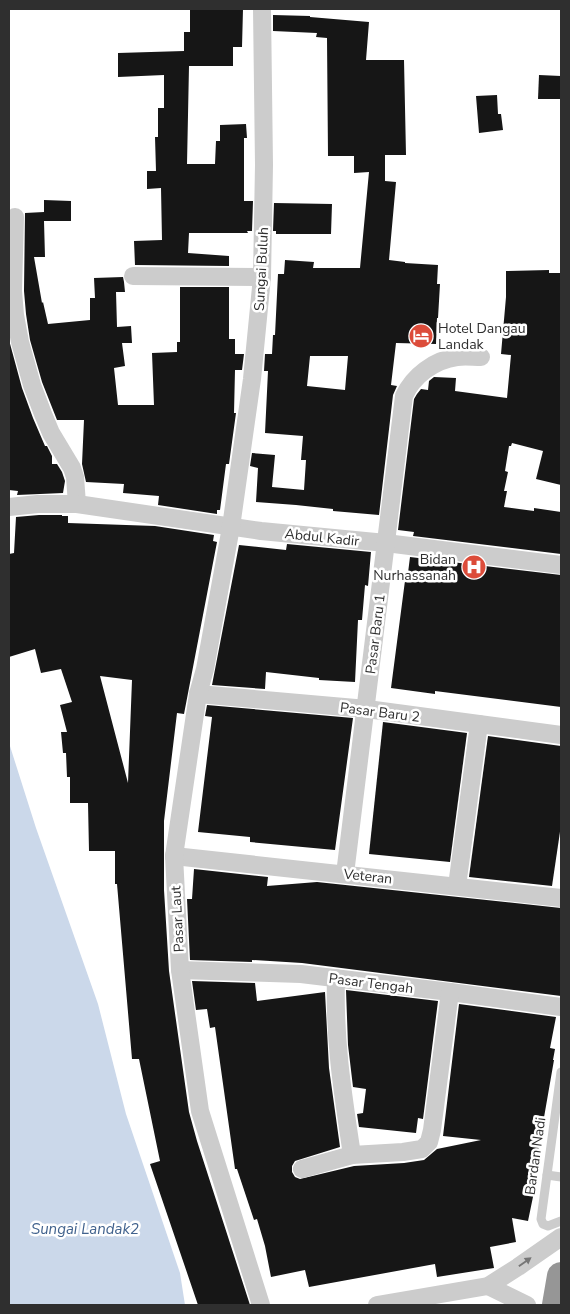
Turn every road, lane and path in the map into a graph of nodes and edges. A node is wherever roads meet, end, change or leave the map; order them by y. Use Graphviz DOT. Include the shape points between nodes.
graph roads {
  1 [pos="262,9"];
  2 [pos="15,217"];
  3 [pos="133,276"];
  4 [pos="262,277"];
  5 [pos="481,357"];
  6 [pos="77,504"];
  7 [pos="9,508"];
  8 [pos="231,526"];
  9 [pos="386,543"];
  10 [pos="561,565"];
  11 [pos="198,694"];
  12 [pos="366,709"];
  13 [pos="479,724"];
  14 [pos="561,735"];
  15 [pos="174,856"];
  16 [pos="345,874"];
  17 [pos="457,886"];
  18 [pos="561,898"];
  19 [pos="180,970"];
  20 [pos="336,978"];
  21 [pos="450,992"];
  22 [pos="561,1007"];
  23 [pos="561,1076"];
  24 [pos="552,1140"];
  25 [pos="561,1141"];
  26 [pos="352,1155"];
  27 [pos="302,1168"];
  28 [pos="547,1175"];
  29 [pos="561,1177"];
  30 [pos="561,1221"];
  31 [pos="561,1237"];
  32 [pos="561,1276"];
  33 [pos="488,1286"];
  34 [pos="261,1305"];
  35 [pos="377,1305"];
  36 [pos="527,1305"];
  37 [pos="556,1305"];
  1 -- 4 [label="street, Sungai Buluh"];
  2 -- 6 [label="street" via="12,291 20,342 46,420 72,468"];
  3 -- 4 [label="street"];
  4 -- 8 [label="street, Sungai Buluh" via="252,379"];
  5 -- 9 [label="street, Pasar Baru 1" via="444,360 424,371 409,385 404,396"];
  6 -- 7 [label="street, Abdul Kadir"];
  6 -- 8 [label="street, Abdul Kadir"];
  8 -- 9 [label="street, Abdul Kadir"];
  8 -- 11 [label="street, Pasar Laut"];
  9 -- 10 [label="street, Abdul Kadir"];
  9 -- 12 [label="street, Pasar Baru 1"];
  11 -- 12 [label="street, Pasar Baru 2"];
  11 -- 15 [label="street, Pasar Laut"];
  12 -- 13 [label="street, Pasar Baru 2"];
  12 -- 16 [label="street, Pasar Baru 1"];
  13 -- 14 [label="street, Pasar Baru 2"];
  13 -- 17 [label="street"];
  15 -- 16 [label="street, Veteran"];
  15 -- 19 [label="street, Pasar Laut"];
  16 -- 17 [label="street, Veteran"];
  17 -- 18 [label="street, Veteran"];
  19 -- 20 [label="street, Pasar Tengah"];
  19 -- 34 [label="street, Pasar Laut" via="200,1111"];
  20 -- 21 [label="street, Pasar Tengah"];
  20 -- 26 [label="street" via="337,1052"];
  21 -- 22 [label="street, Pasar Tengah"];
  21 -- 26 [label="street" via="429,1142 414,1151"];
  23 -- 24 [label="lane, Bardan Nadi"];
  24 -- 25 [label="lane"];
  24 -- 28 [label="lane, Bardan Nadi"];
  26 -- 27 [label="street"];
  28 -- 29 [label="lane"];
  28 -- 30 [label="lane, Bardan Nadi" via="541,1219 548,1226"];
  33 -- 31 [label="street, one-way"];
  32 -- 37 [label="highway"];
  33 -- 35 [label="street"];
  33 -- 36 [label="street"];
}
